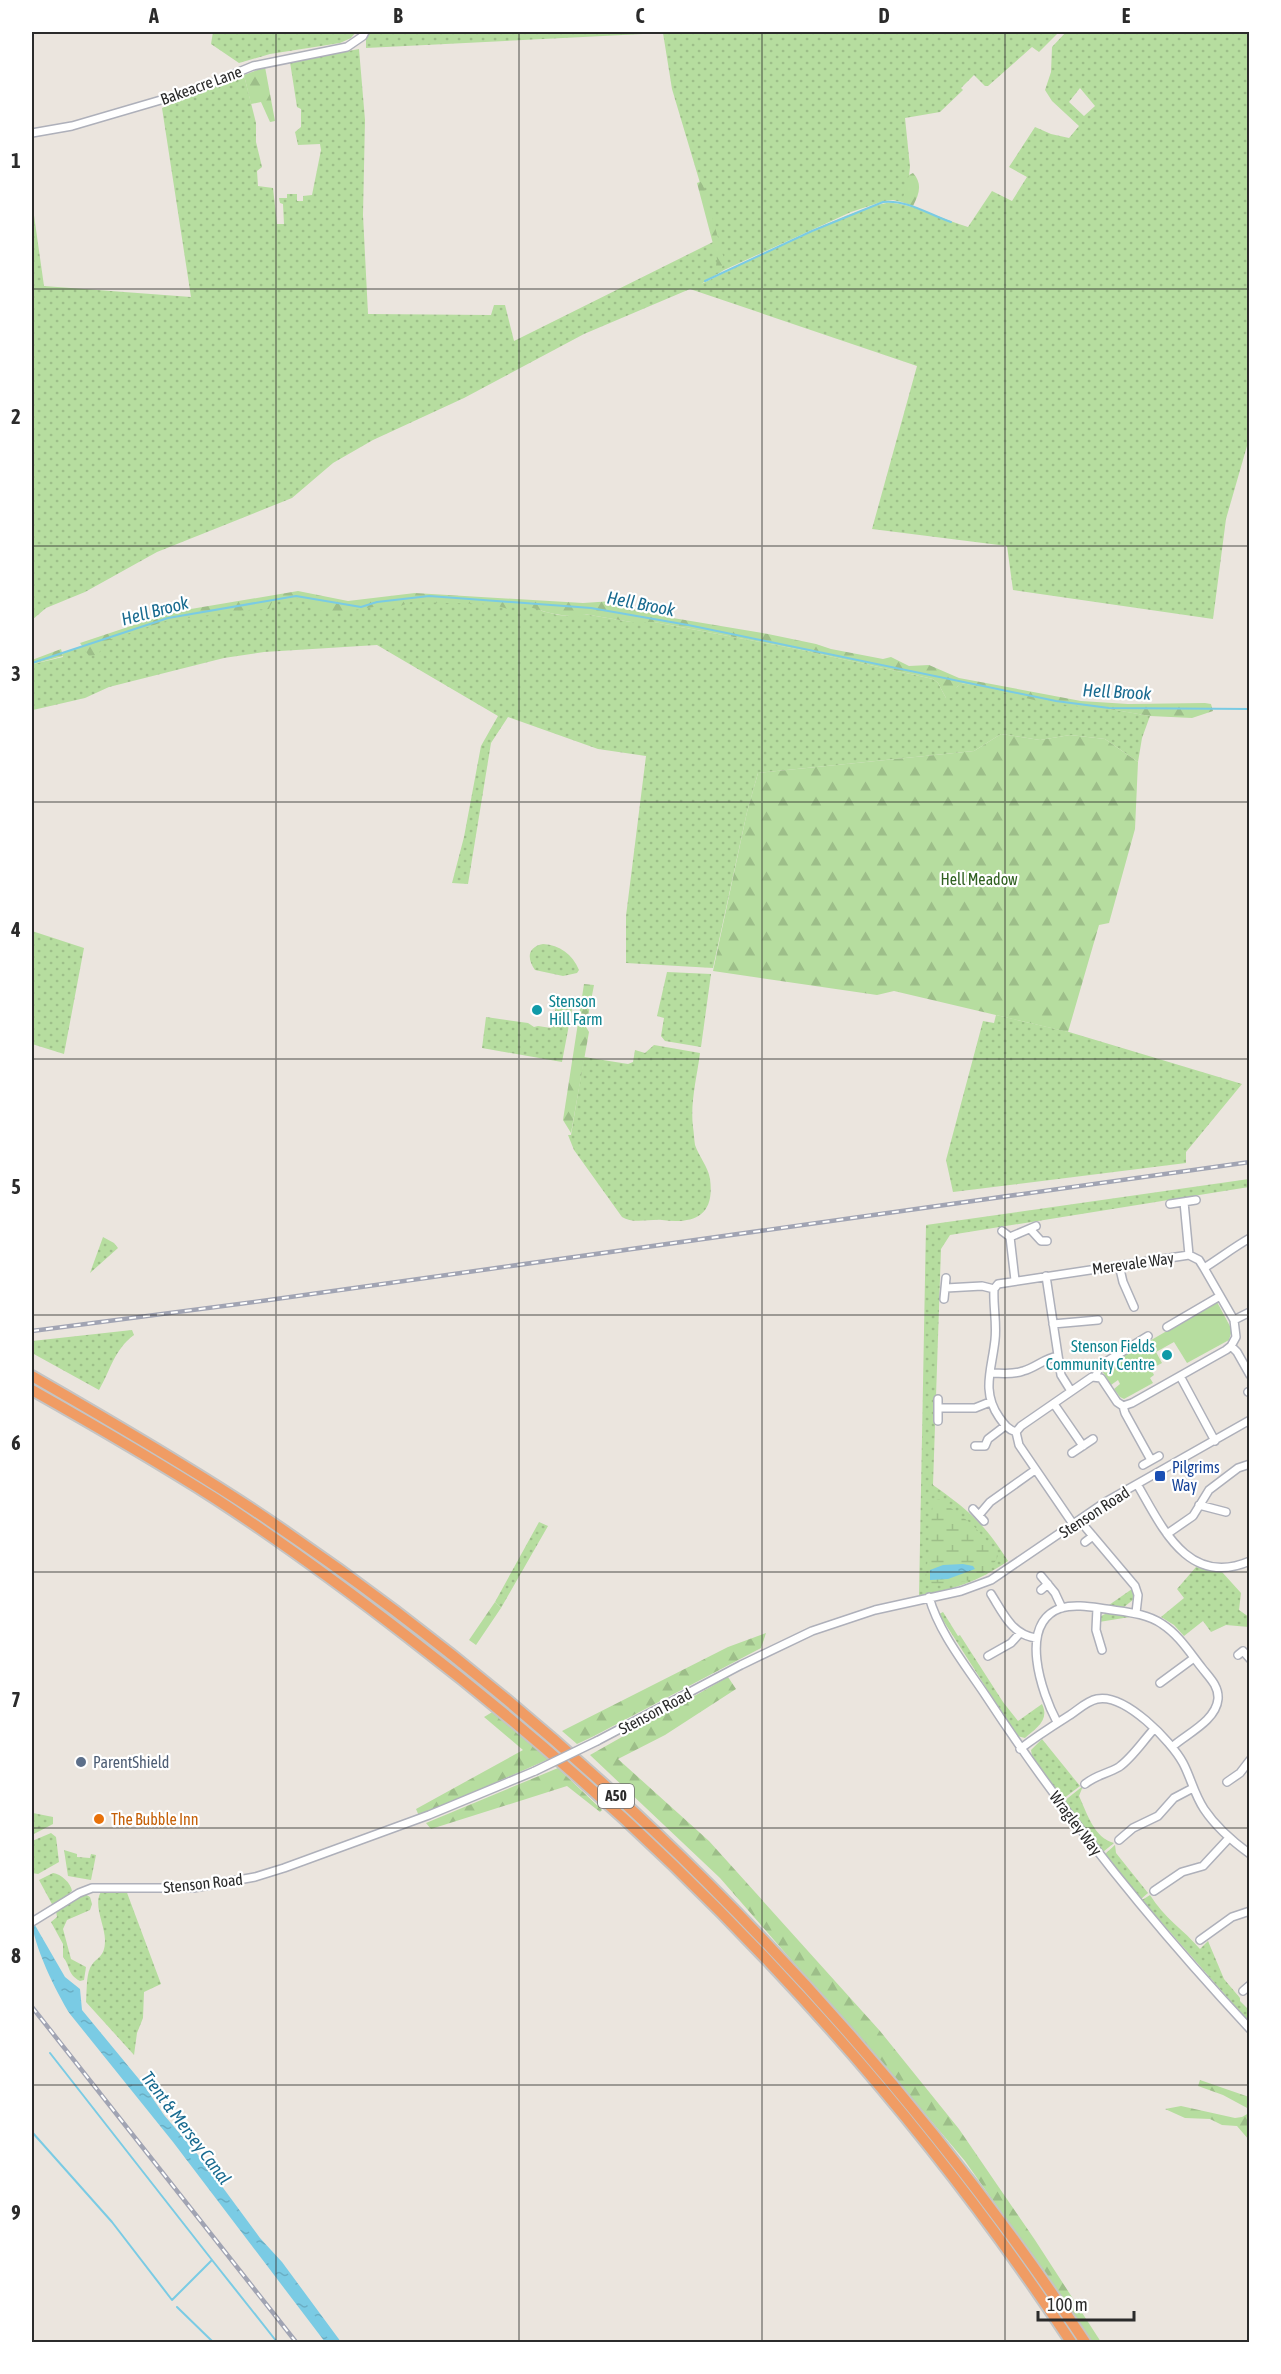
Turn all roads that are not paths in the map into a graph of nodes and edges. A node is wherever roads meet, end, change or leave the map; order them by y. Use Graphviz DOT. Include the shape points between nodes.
graph roads {
  1 [pos="365,32"];
  2 [pos="32,133"];
  3 [pos="1196,1200"];
  4 [pos="1184,1202"];
  5 [pos="1170,1204"];
  6 [pos="1002,1231"];
  7 [pos="1010,1237"];
  8 [pos="1047,1241"];
  9 [pos="1248,1242"];
  10 [pos="1189,1255"];
  11 [pos="1119,1264"];
  12 [pos="1204,1268"];
  13 [pos="1046,1276"];
  14 [pos="946,1278"];
  15 [pos="1015,1280"];
  16 [pos="946,1288"];
  17 [pos="994,1289"];
  18 [pos="1220,1296"];
  19 [pos="944,1299"];
  20 [pos="1134,1307"];
  21 [pos="1250,1312"];
  22 [pos="1098,1320"];
  23 [pos="1234,1320"];
  24 [pos="1053,1324"];
  25 [pos="1167,1327"];
  26 [pos="1148,1336"];
  27 [pos="1231,1346"];
  28 [pos="1058,1356"];
  29 [pos="990,1373"];
  30 [pos="32,1376"];
  31 [pos="1096,1376"];
  32 [pos="1180,1376"];
  33 [pos="1250,1376"];
  34 [pos="32,1390"];
  35 [pos="1071,1391"];
  36 [pos="938,1399"];
  37 [pos="990,1402"];
  38 [pos="1054,1404"];
  39 [pos="1123,1406"];
  40 [pos="938,1408"];
  41 [pos="938,1420"];
  42 [pos="1250,1420"];
  43 [pos="1005,1426"];
  44 [pos="1016,1432"];
  45 [pos="1093,1439"];
  46 [pos="1215,1441"];
  47 [pos="975,1446"];
  48 [pos="1083,1446"];
  49 [pos="1072,1454"];
  50 [pos="1159,1456"];
  51 [pos="1151,1460"];
  52 [pos="1250,1464"];
  53 [pos="1143,1465"];
  54 [pos="1035,1470"];
  55 [pos="1137,1484"];
  56 [pos="1199,1505"];
  57 [pos="1226,1512"];
  58 [pos="984,1521"];
  59 [pos="1073,1524"];
  60 [pos="1086,1528"];
  61 [pos="1167,1534"];
  62 [pos="1093,1536"];
  63 [pos="1085,1542"];
  64 [pos="1250,1561"];
  65 [pos="1041,1576"];
  66 [pos="1048,1584"];
  67 [pos="1041,1590"];
  68 [pos="991,1594"];
  69 [pos="929,1597"];
  70 [pos="1062,1608"];
  71 [pos="1097,1608"];
  72 [pos="1136,1613"];
  73 [pos="1020,1633"];
  74 [pos="1036,1638"];
  75 [pos="1102,1650"];
  76 [pos="1238,1655"];
  77 [pos="988,1656"];
  78 [pos="1194,1658"];
  79 [pos="1250,1659"];
  80 [pos="1160,1683"];
  81 [pos="1057,1722"];
  82 [pos="1154,1728"];
  83 [pos="1172,1747"];
  84 [pos="1020,1749"];
  85 [pos="1250,1760"];
  86 [pos="1227,1782"];
  87 [pos="1085,1784"];
  88 [pos="1193,1788"];
  89 [pos="1229,1838"];
  90 [pos="1119,1840"];
  91 [pos="1250,1854"];
  92 [pos="1154,1891"];
  93 [pos="1250,1911"];
  94 [pos="34,1921"];
  95 [pos="1200,1941"];
  96 [pos="1250,1985"];
  97 [pos="1243,1990"];
  98 [pos="1250,2029"];
  99 [pos="1071,2343"];
  100 [pos="1085,2343"];
  1 -- 2 [label="street, Bakeacre Lane" via="347,47 253,66 195,90 72,126"];
  3 -- 4 [label="street"];
  4 -- 5 [label="street"];
  4 -- 10 [label="street"];
  6 -- 7 [label="street"];
  7 -- 8 [label="street" via="1034,1228 1041,1240"];
  7 -- 15 [label="street"];
  9 -- 12 [label="street"];
  10 -- 11 [label="street, Merevale Way"];
  10 -- 12 [label="street, Merevale Way"];
  11 -- 13 [label="street, Merevale Way"];
  11 -- 20 [label="street"];
  12 -- 18 [label="street, Merevale Way"];
  13 -- 15 [label="street, Merevale Way"];
  13 -- 24 [label="street"];
  14 -- 16 [label="street"];
  15 -- 17 [label="street, Merevale Way" via="1001,1282"];
  16 -- 17 [label="street"];
  16 -- 19 [label="street"];
  17 -- 29 [label="street" via="995,1341"];
  18 -- 23 [label="street, Merevale Way"];
  18 -- 25 [label="street"];
  21 -- 23 [label="street"];
  22 -- 24 [label="street"];
  23 -- 27 [label="street" via="1237,1332"];
  24 -- 28 [label="street"];
  26 -- 31 [label="street" via="1104,1363"];
  27 -- 32 [label="street"];
  27 -- 33 [label="street"];
  28 -- 29 [label="street" via="1017,1373"];
  28 -- 35 [label="street" via="1061,1375"];
  29 -- 37 [label="street"];
  30 -- 100 [label="highway, A50" via="248,1507 352,1579 569,1752 727,1904 888,2080 980,2195"];
  31 -- 35 [label="street"];
  31 -- 39 [label="street"];
  32 -- 39 [label="street"];
  32 -- 46 [label="street"];
  34 -- 99 [label="highway, A50" via="218,1501 340,1585 497,1707 636,1829 715,1906 900,2111 1016,2262"];
  35 -- 38 [label="street"];
  36 -- 40 [label="street"];
  37 -- 40 [label="street" via="975,1408"];
  37 -- 43 [label="street"];
  38 -- 44 [label="street"];
  38 -- 48 [label="street"];
  39 -- 51 [label="street"];
  40 -- 41 [label="street"];
  42 -- 46 [label="street, Stenson Road"];
  43 -- 44 [label="street"];
  43 -- 47 [label="street" via="985,1446"];
  44 -- 54 [label="street" via="1019,1445"];
  45 -- 48 [label="street"];
  46 -- 55 [label="street, Stenson Road"];
  48 -- 49 [label="street"];
  50 -- 51 [label="street"];
  51 -- 53 [label="street"];
  52 -- 56 [label="street" via="1238,1468 1209,1490"];
  54 -- 58 [label="street" via="976,1512"];
  54 -- 59 [label="street"];
  55 -- 59 [label="street, Stenson Road"];
  55 -- 61 [label="street"];
  56 -- 57 [label="street"];
  56 -- 61 [label="street" via="1193,1516"];
  59 -- 69 [label="street, Stenson Road" via="991,1580"];
  60 -- 62 [label="street"];
  61 -- 64 [label="street" via="1194,1561 1218,1568"];
  62 -- 63 [label="street"];
  62 -- 72 [label="street" via="1135,1586"];
  65 -- 66 [label="street"];
  66 -- 67 [label="street"];
  66 -- 70 [label="street"];
  68 -- 73 [label="street" via="1001,1602 1006,1619"];
  69 -- 84 [label="street, Wragley Way" via="958,1654"];
  69 -- 94 [label="street, Stenson Road, bridge" via="812,1631 535,1771 284,1868 193,1888 92,1888"];
  70 -- 71 [label="street"];
  70 -- 74 [label="street" via="1047,1617"];
  71 -- 72 [label="street"];
  71 -- 75 [label="street" via="1096,1629"];
  72 -- 78 [label="street" via="1164,1625"];
  73 -- 74 [label="street"];
  73 -- 77 [label="street"];
  74 -- 81 [label="street" via="1042,1686"];
  76 -- 79 [label="street" via="1243,1651"];
  78 -- 80 [label="street" via="1166,1674"];
  78 -- 83 [label="street" via="1216,1686 1218,1701 1208,1718"];
  81 -- 82 [label="street" via="1092,1701 1106,1699 1121,1703"];
  81 -- 84 [label="street"];
  82 -- 83 [label="street"];
  82 -- 87 [label="street" via="1122,1765 1112,1771 1092,1773"];
  83 -- 88 [label="street"];
  84 -- 98 [label="street, Wragley Way" via="1138,1902"];
  85 -- 86 [label="street" via="1237,1779"];
  88 -- 89 [label="street" via="1204,1810"];
  88 -- 90 [label="street" via="1174,1798 1154,1818 1123,1831"];
  89 -- 91 [label="street"];
  89 -- 92 [label="street" via="1203,1866 1182,1872"];
  93 -- 95 [label="street" via="1232,1917"];
  96 -- 97 [label="street"];
}
